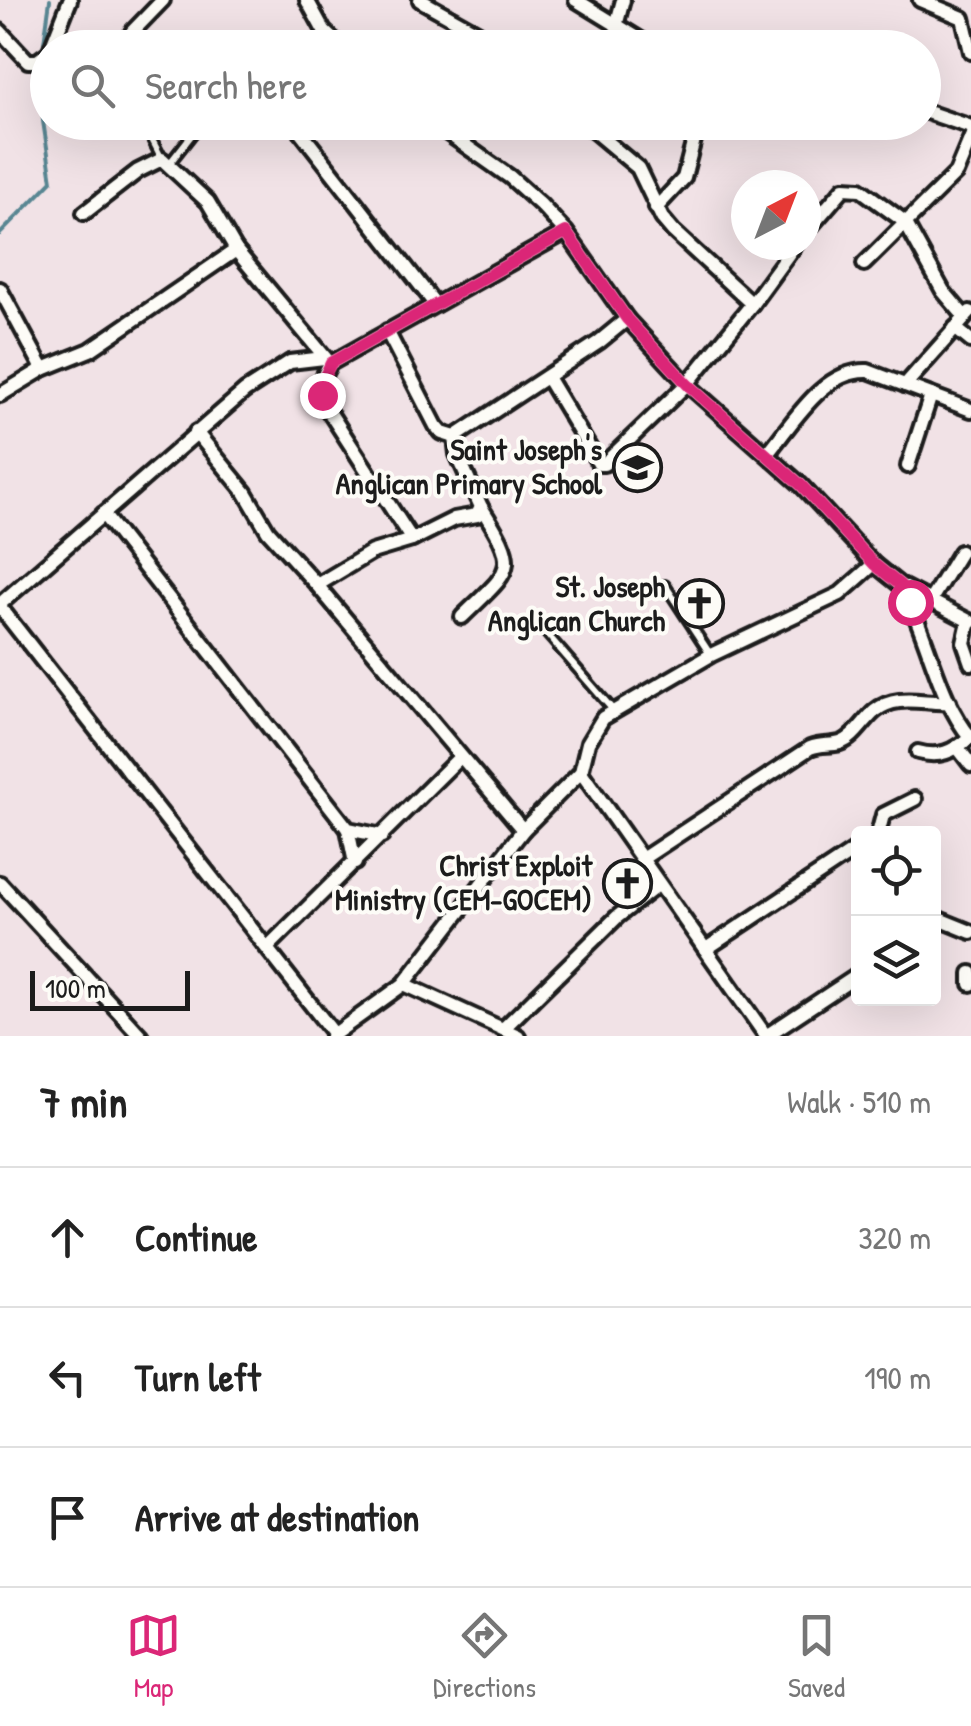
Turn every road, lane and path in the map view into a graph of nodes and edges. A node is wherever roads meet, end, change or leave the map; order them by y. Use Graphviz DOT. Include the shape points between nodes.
graph roads {
  1 [pos="70,0"];
  2 [pos="164,0"];
  3 [pos="307,0"];
  4 [pos="420,0"];
  5 [pos="576,0"];
  6 [pos="623,0"];
  7 [pos="920,0"];
  8 [pos="616,26"];
  9 [pos="57,30"];
  10 [pos="134,30"];
  11 [pos="323,30"];
  12 [pos="473,30"];
  13 [pos="623,30"];
  14 [pos="0,31"];
  15 [pos="971,52"];
  16 [pos="30,61"];
  17 [pos="941,116"];
  18 [pos="971,126"];
  19 [pos="971,137"];
  20 [pos="153,140"];
  21 [pos="185,140"];
  22 [pos="307,140"];
  23 [pos="458,140"];
  24 [pos="605,140"];
  25 [pos="694,140"];
  26 [pos="165,162"];
  27 [pos="656,208"];
  28 [pos="84,213"];
  29 [pos="821,216"];
  30 [pos="905,222"];
  31 [pos="566,232"];
  32 [pos="236,250"];
  33 [pos="784,260"];
  34 [pos="864,264"];
  35 [pos="0,289"];
  36 [pos="435,304"];
  37 [pos="752,304"];
  38 [pos="627,319"];
  39 [pos="964,319"];
  40 [pos="387,331"];
  41 [pos="302,332"];
  42 [pos="971,341"];
  43 [pos="328,361"];
  44 [pos="290,362"];
  45 [pos="43,369"];
  46 [pos="546,378"];
  47 [pos="687,384"];
  48 [pos="905,385"];
  49 [pos="931,395"];
  50 [pos="0,396"];
  51 [pos="971,410"];
  52 [pos="196,432"];
  53 [pos="455,437"];
  54 [pos="766,454"];
  55 [pos="908,466"];
  56 [pos="481,507"];
  57 [pos="104,514"];
  58 [pos="412,540"];
  59 [pos="960,552"];
  60 [pos="874,564"];
  61 [pos="664,584"];
  62 [pos="317,585"];
  63 [pos="900,585"];
  64 [pos="930,601"];
  65 [pos="0,605"];
  66 [pos="462,616"];
  67 [pos="970,622"];
  68 [pos="540,626"];
  69 [pos="711,655"];
  70 [pos="971,663"];
  71 [pos="950,702"];
  72 [pos="614,710"];
  73 [pos="970,738"];
  74 [pos="958,748"];
  75 [pos="918,752"];
  76 [pos="460,757"];
  77 [pos="971,766"];
  78 [pos="581,772"];
  79 [pos="916,799"];
  80 [pos="881,826"];
  81 [pos="348,829"];
  82 [pos="523,830"];
  83 [pos="382,836"];
  84 [pos="851,853"];
  85 [pos="642,859"];
  86 [pos="355,863"];
  87 [pos="0,884"];
  88 [pos="659,884"];
  89 [pos="941,920"];
  90 [pos="971,932"];
  91 [pos="268,948"];
  92 [pos="706,950"];
  93 [pos="971,973"];
  94 [pos="851,980"];
  95 [pos="404,984"];
  96 [pos="971,984"];
  97 [pos="502,1030"];
  98 [pos="333,1035"];
  99 [pos="141,1036"];
  100 [pos="518,1036"];
  101 [pos="766,1036"];
  1 -- 9 [label="street"];
  2 -- 10 [label="street"];
  3 -- 11 [label="street"];
  4 -- 12 [label="street"];
  5 -- 8 [label="street"];
  6 -- 8 [label="street"];
  7 -- 15 [label="street" via="963,18"];
  8 -- 13 [label="street"];
  14 -- 16 [label="street"];
  17 -- 18 [label="street"];
  19 -- 30 [label="street" via="956,174"];
  20 -- 26 [label="lane"];
  21 -- 26 [label="lane"];
  22 -- 36 [label="street"];
  23 -- 31 [label="street" via="510,177"];
  24 -- 27 [label="street" via="638,168"];
  25 -- 27 [label="street" via="684,178"];
  26 -- 28 [label="street" via="138,171"];
  26 -- 32 [label="street" via="208,202"];
  27 -- 37 [label="street"];
  29 -- 30 [label="street" via="849,186"];
  30 -- 34 [label="street"];
  30 -- 39 [label="street"];
  31 -- 36 [label="street"];
  31 -- 38 [label="street"];
  32 -- 41 [label="street"];
  32 -- 45 [label="street" via="90,350"];
  33 -- 37 [label="street"];
  35 -- 45 [label="street"];
  36 -- 40 [label="street"];
  37 -- 47 [label="street"];
  38 -- 46 [label="street"];
  38 -- 47 [label="street"];
  39 -- 42 [label="street"];
  39 -- 48 [label="street"];
  40 -- 43 [label="street"];
  40 -- 53 [label="street" via="436,426"];
  41 -- 43 [label="street"];
  41 -- 44 [label="street"];
  43 -- 44 [label="street"];
  43 -- 58 [label="street" via="322,382 326,407"];
  44 -- 52 [label="street"];
  45 -- 50 [label="street"];
  46 -- 47 [label="street" via="601,465"];
  46 -- 53 [label="street"];
  47 -- 54 [label="street"];
  48 -- 49 [label="street"];
  48 -- 54 [label="street" via="868,370 841,374"];
  49 -- 51 [label="street"];
  49 -- 55 [label="street"];
  52 -- 57 [label="street"];
  52 -- 62 [label="street" via="268,532"];
  53 -- 56 [label="street"];
  54 -- 60 [label="street"];
  56 -- 58 [label="street" via="477,515"];
  56 -- 66 [label="street" via="508,560 505,575"];
  57 -- 65 [label="street"];
  57 -- 81 [label="street"];
  58 -- 62 [label="street" via="372,552"];
  59 -- 64 [label="street"];
  60 -- 63 [label="street"];
  60 -- 69 [label="street" via="840,594"];
  61 -- 69 [label="lane"];
  62 -- 76 [label="street"];
  63 -- 64 [label="street"];
  63 -- 71 [label="street"];
  64 -- 67 [label="street"];
  65 -- 91 [label="street"];
  67 -- 70 [label="street" via="964,644"];
  68 -- 72 [label="lane"];
  69 -- 72 [label="street"];
  71 -- 73 [label="street"];
  71 -- 85 [label="street" via="908,698 876,710 847,740 810,748"];
  72 -- 78 [label="street" via="588,742"];
  73 -- 74 [label="street"];
  74 -- 75 [label="street" via="934,756"];
  74 -- 77 [label="street"];
  76 -- 82 [label="street"];
  76 -- 83 [label="street"];
  78 -- 82 [label="street"];
  78 -- 85 [label="street"];
  79 -- 80 [label="street" via="884,815"];
  81 -- 83 [label="street"];
  81 -- 86 [label="street"];
  82 -- 95 [label="street"];
  83 -- 86 [label="street"];
  84 -- 92 [label="street"];
  85 -- 88 [label="street"];
  86 -- 91 [label="street"];
  87 -- 99 [label="street"];
  88 -- 92 [label="street"];
  88 -- 97 [label="street"];
  89 -- 90 [label="street"];
  91 -- 98 [label="street"];
  92 -- 101 [label="street"];
  93 -- 96 [label="street"];
  94 -- 101 [label="street"];
  95 -- 97 [label="street"];
  95 -- 98 [label="street"];
  97 -- 100 [label="street"];
}
